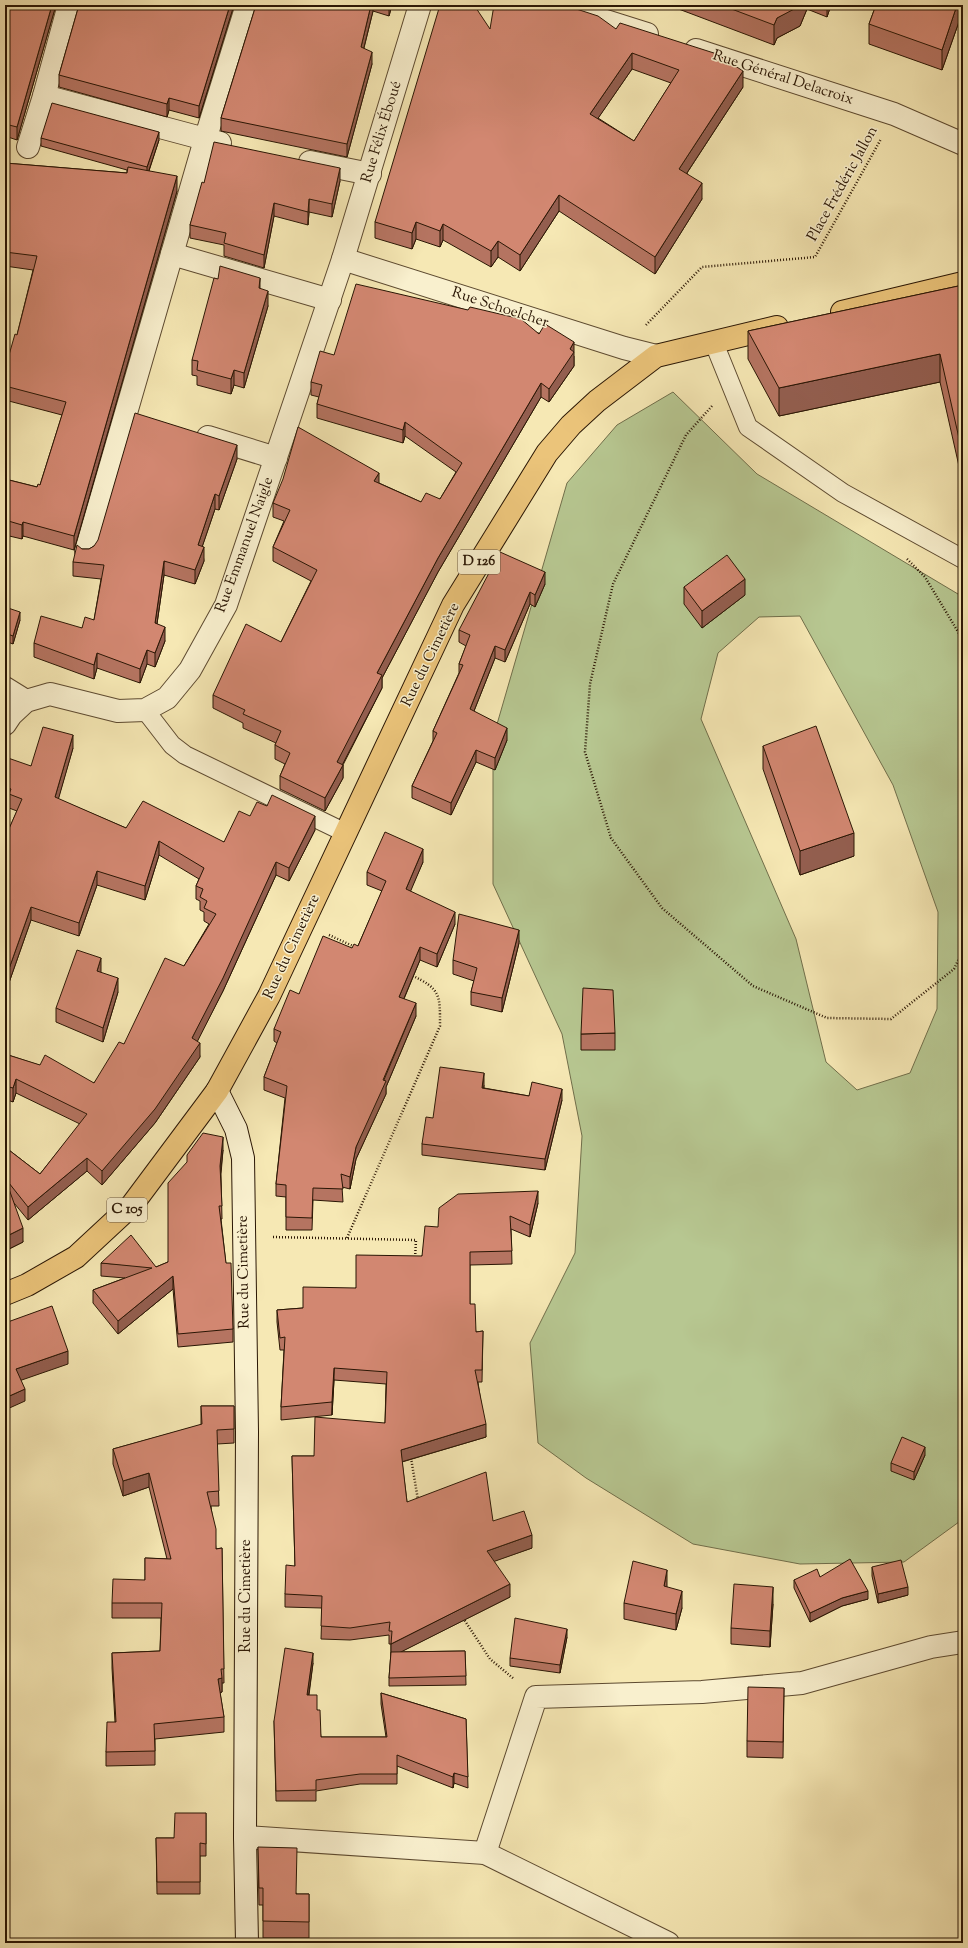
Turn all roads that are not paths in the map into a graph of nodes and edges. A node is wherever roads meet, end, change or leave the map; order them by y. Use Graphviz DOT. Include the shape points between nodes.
graph roads {
  1 [pos="69,5"];
  2 [pos="247,5"];
  3 [pos="420,5"];
  4 [pos="555,5"];
  5 [pos="44,96"];
  6 [pos="205,140"];
  7 [pos="963,144"];
  8 [pos="28,147"];
  9 [pos="242,148"];
  10 [pos="288,157"];
  11 [pos="370,174"];
  12 [pos="172,254"];
  13 [pos="343,259"];
  14 [pos="963,283"];
  15 [pos="330,300"];
  16 [pos="820,317"];
  17 [pos="798,322"];
  18 [pos="714,343"];
  19 [pos="656,356"];
  20 [pos="126,410"];
  21 [pos="149,418"];
  22 [pos="186,430"];
  23 [pos="276,458"];
  24 [pos="86,551"];
  25 [pos="963,559"];
  26 [pos="5,688"];
  27 [pos="26,701"];
  28 [pos="145,710"];
  29 [pos="5,724"];
  30 [pos="346,832"];
  31 [pos="218,1091"];
  32 [pos="5,1294"];
  33 [pos="963,1642"];
  34 [pos="245,1837"];
  35 [pos="485,1853"];
  36 [pos="247,1943"];
  37 [pos="668,1943"];
  1 -- 5 [label="street"];
  2 -- 6 [label="street"];
  3 -- 11 [label="street, Rue Félix Éboué"];
  4 -- 7 [label="street, Rue Général Delacroix" via="894,114"];
  5 -- 6 [label="street"];
  5 -- 8 [label="street"];
  6 -- 9 [label="street"];
  6 -- 12 [label="street"];
  10 -- 11 [label="street"];
  11 -- 13 [label="street, Rue Félix Éboué"];
  12 -- 15 [label="street"];
  12 -- 20 [label="street"];
  13 -- 15 [label="street, Rue Emmanuel Naigle"];
  13 -- 19 [label="street, Rue Schoelcher"];
  14 -- 16 [label="main road"];
  15 -- 23 [label="street, Rue Emmanuel Naigle"];
  17 -- 18 [label="main road, Rue du Cimetière / D 126"];
  18 -- 19 [label="main road, Rue du Cimetière / D 126"];
  18 -- 25 [label="lane" via="748,427 843,493"];
  19 -- 30 [label="main road, Rue du Cimetière / D 126" via="597,401 571,425 547,453 453,605"];
  20 -- 21 [label="street"];
  20 -- 24 [label="street"];
  22 -- 23 [label="street"];
  23 -- 28 [label="street, Rue Emmanuel Naigle" via="226,605 190,670 167,698"];
  26 -- 27 [label="street"];
  27 -- 28 [label="street, Rue Emmanuel Naigle" via="50,694 118,711"];
  27 -- 29 [label="street, Rue Emmanuel Naigle"];
  28 -- 30 [label="lane" via="172,745 185,755"];
  30 -- 31 [label="main road, Rue du Cimetière / D 126" via="269,996"];
  31 -- 32 [label="main road, C 105" via="132,1205 76,1257 27,1285"];
  31 -- 34 [label="street, Rue du Cimetière" via="236,1130 243,1158 247,1432"];
  33 -- 35 [label="street" via="931,1647 802,1683 702,1692 536,1697"];
  34 -- 35 [label="street"];
  34 -- 36 [label="street, Rue du Cimetière"];
  35 -- 37 [label="street"];
}
